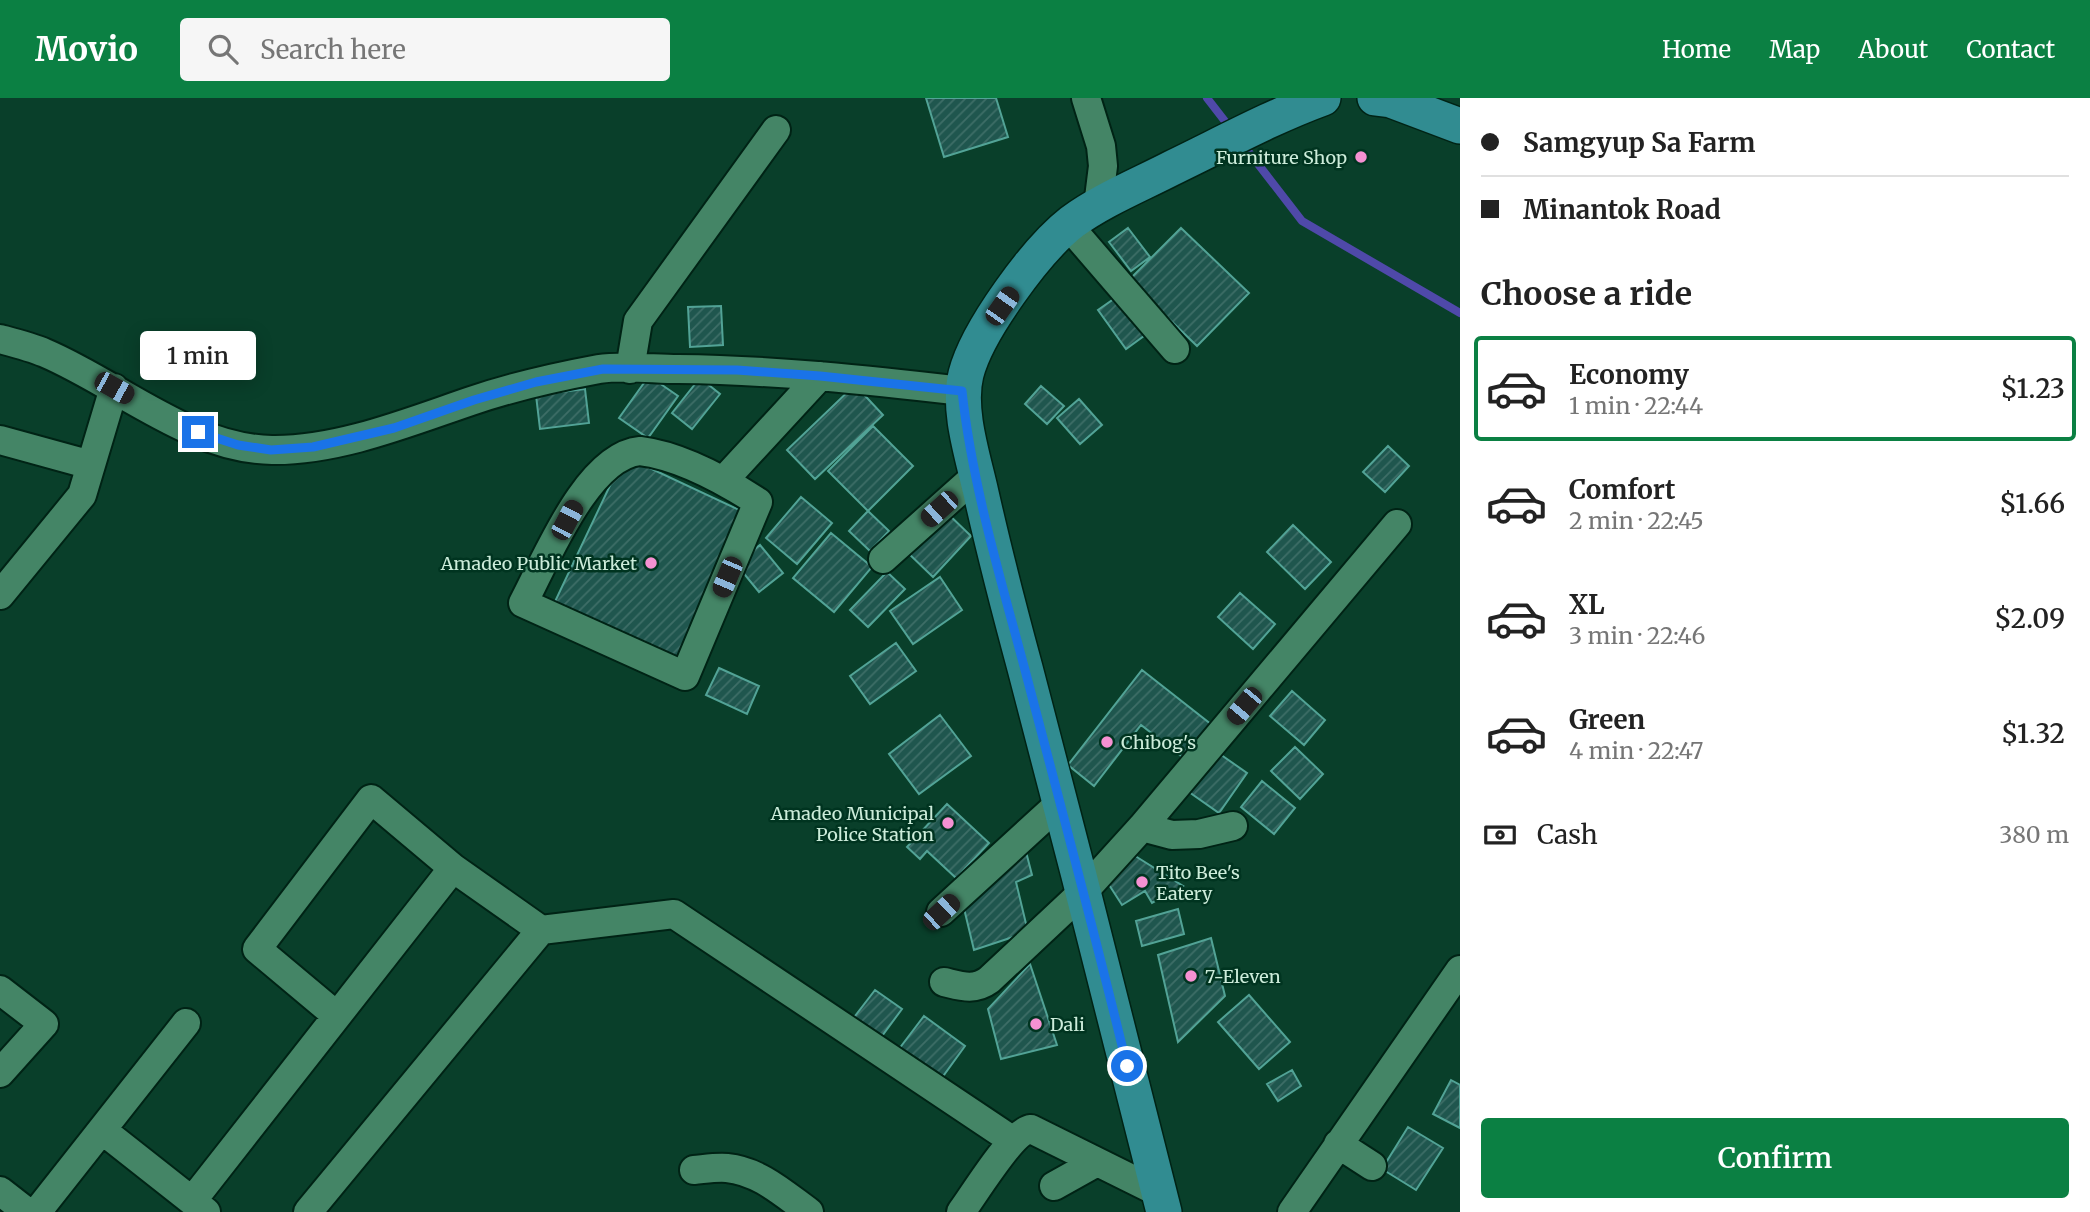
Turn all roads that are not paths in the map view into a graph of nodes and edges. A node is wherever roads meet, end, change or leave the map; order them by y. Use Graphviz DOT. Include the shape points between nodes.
graph roads {
  1 [pos="1086,98"];
  2 [pos="1323,98"];
  3 [pos="1375,98"];
  4 [pos="1460,126"];
  5 [pos="776,130"];
  6 [pos="1098,206"];
  7 [pos="1068,225"];
  8 [pos="0,339"];
  9 [pos="1175,349"];
  10 [pos="630,369"];
  11 [pos="820,376"];
  12 [pos="114,388"];
  13 [pos="962,391"];
  14 [pos="0,440"];
  15 [pos="91,465"];
  16 [pos="977,475"];
  17 [pos="724,480"];
  18 [pos="1397,524"];
  19 [pos="884,559"];
  20 [pos="0,595"];
  21 [pos="1060,803"];
  22 [pos="1233,826"];
  23 [pos="1142,827"];
  24 [pos="453,868"];
  25 [pos="1084,891"];
  26 [pos="941,912"];
  27 [pos="541,930"];
  28 [pos="1460,970"];
  29 [pos="944,982"];
  30 [pos="0,990"];
  31 [pos="337,1016"];
  32 [pos="186,1023"];
  33 [pos="0,1073"];
  34 [pos="102,1129"];
  35 [pos="1012,1140"];
  36 [pos="1338,1144"];
  37 [pos="1097,1162"];
  38 [pos="1372,1166"];
  39 [pos="694,1170"];
  40 [pos="1054,1186"];
  41 [pos="0,1191"];
  42 [pos="1161,1202"];
  43 [pos="199,1206"];
  44 [pos="27,1212"];
  45 [pos="37,1212"];
  46 [pos="308,1212"];
  47 [pos="808,1212"];
  48 [pos="961,1212"];
  49 [pos="1292,1212"];
  1 -- 6 [label="street" via="1101,146"];
  2 -- 6 [label="main road"];
  3 -- 4 [label="main road"];
  5 -- 10 [label="street" via="638,321"];
  6 -- 7 [label="main road"];
  7 -- 9 [label="street"];
  7 -- 13 [label="main road" via="992,318 972,357"];
  8 -- 12 [label="street" via="44,352"];
  10 -- 11 [label="street"];
  10 -- 12 [label="street" via="603,369 536,382 394,428 313,447 271,450 211,438"];
  11 -- 13 [label="street"];
  11 -- 17 [label="street"];
  12 -- 15 [label="street"];
  13 -- 16 [label="main road"];
  14 -- 15 [label="street"];
  15 -- 20 [label="street" via="82,495"];
  16 -- 19 [label="street"];
  16 -- 21 [label="main road"];
  17 -- 17 [label="street" via="656,453 623,455 578,499 523,603 685,676 758,502"];
  18 -- 23 [label="street"];
  21 -- 25 [label="main road"];
  21 -- 26 [label="street"];
  22 -- 23 [label="street" via="1171,835"];
  23 -- 25 [label="street"];
  24 -- 27 [label="street"];
  24 -- 31 [label="street"];
  24 -- 31 [label="street" via="371,799 257,949"];
  25 -- 29 [label="street" via="980,986"];
  25 -- 42 [label="main road"];
  27 -- 35 [label="street" via="674,914"];
  27 -- 46 [label="street"];
  28 -- 36 [label="street"];
  30 -- 33 [label="street" via="44,1024"];
  31 -- 43 [label="street"];
  32 -- 34 [label="street"];
  34 -- 43 [label="street"];
  34 -- 45 [label="street"];
  35 -- 37 [label="street" via="1031,1129"];
  35 -- 48 [label="street"];
  36 -- 38 [label="street"];
  36 -- 49 [label="street"];
  37 -- 40 [label="street"];
  37 -- 42 [label="street"];
  39 -- 47 [label="street" via="725,1167 752,1173"];
  41 -- 44 [label="street"];
}
